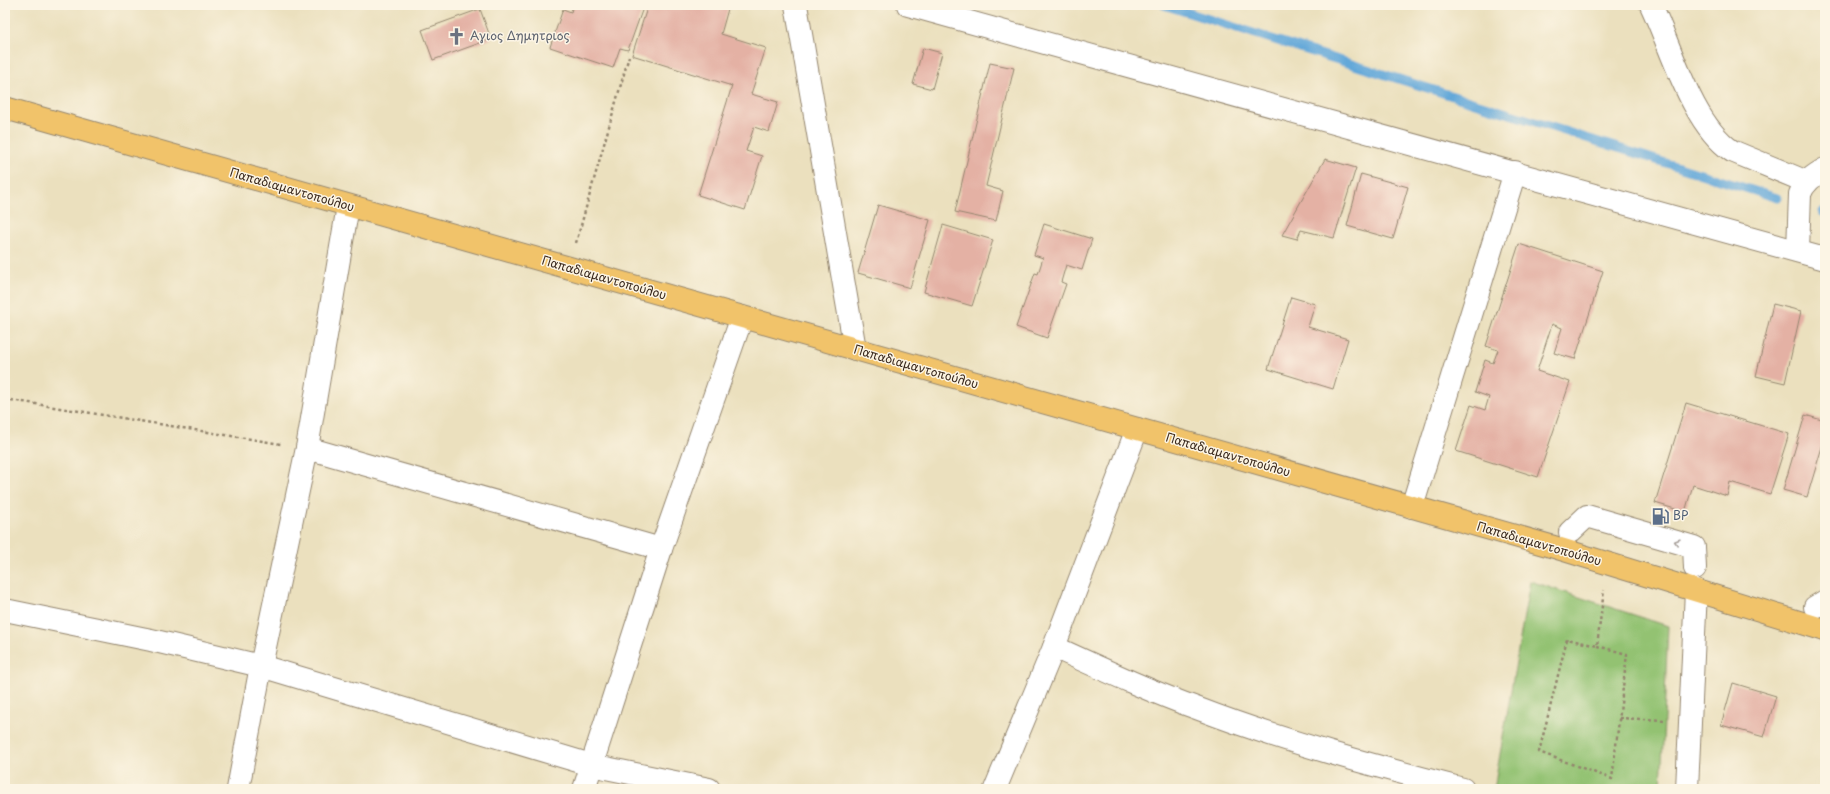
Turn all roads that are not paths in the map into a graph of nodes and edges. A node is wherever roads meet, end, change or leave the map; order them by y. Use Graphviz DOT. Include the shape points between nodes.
graph roads {
  1 [pos="796,5"];
  2 [pos="908,5"];
  3 [pos="1651,5"];
  4 [pos="5,108"];
  5 [pos="1825,169"];
  6 [pos="1515,172"];
  7 [pos="1807,182"];
  8 [pos="348,206"];
  9 [pos="1798,250"];
  10 [pos="1825,259"];
  11 [pos="742,317"];
  12 [pos="855,349"];
  13 [pos="1137,429"];
  14 [pos="307,448"];
  15 [pos="1412,507"];
  16 [pos="1570,532"];
  17 [pos="661,549"];
  18 [pos="1695,568"];
  19 [pos="1696,590"];
  20 [pos="5,610"];
  21 [pos="1825,630"];
  22 [pos="1054,647"];
  23 [pos="261,666"];
  24 [pos="591,765"];
  25 [pos="238,789"];
  26 [pos="584,789"];
  27 [pos="709,789"];
  28 [pos="994,789"];
  29 [pos="1463,789"];
  30 [pos="1687,789"];
  1 -- 12 [label="street"];
  2 -- 6 [label="street"];
  3 -- 7 [label="street" via="1697,109 1712,134 1732,151"];
  4 -- 8 [label="main road, Παπαδιαμαντοπούλου"];
  5 -- 7 [label="street"];
  6 -- 9 [label="street"];
  6 -- 15 [label="street"];
  7 -- 9 [label="street" via="1800,194"];
  8 -- 11 [label="main road, Παπαδιαμαντοπούλου"];
  8 -- 14 [label="street"];
  9 -- 10 [label="street"];
  11 -- 12 [label="main road, Παπαδιαμαντοπούλου"];
  11 -- 17 [label="street"];
  12 -- 13 [label="main road, Παπαδιαμαντοπούλου"];
  13 -- 15 [label="main road, Παπαδιαμαντοπούλου"];
  13 -- 22 [label="street"];
  14 -- 17 [label="street"];
  14 -- 23 [label="street"];
  15 -- 19 [label="main road, Παπαδιαμαντοπούλου"];
  18 -- 16 [label="street, one-way" via="1694,547 1587,516"];
  17 -- 24 [label="street"];
  19 -- 21 [label="main road, Παπαδιαμαντοπούλου"];
  19 -- 30 [label="street"];
  20 -- 23 [label="street"];
  22 -- 28 [label="street"];
  22 -- 29 [label="street" via="1200,710 1383,768"];
  23 -- 24 [label="street"];
  23 -- 25 [label="street"];
  24 -- 26 [label="street"];
  24 -- 27 [label="street"];
}
